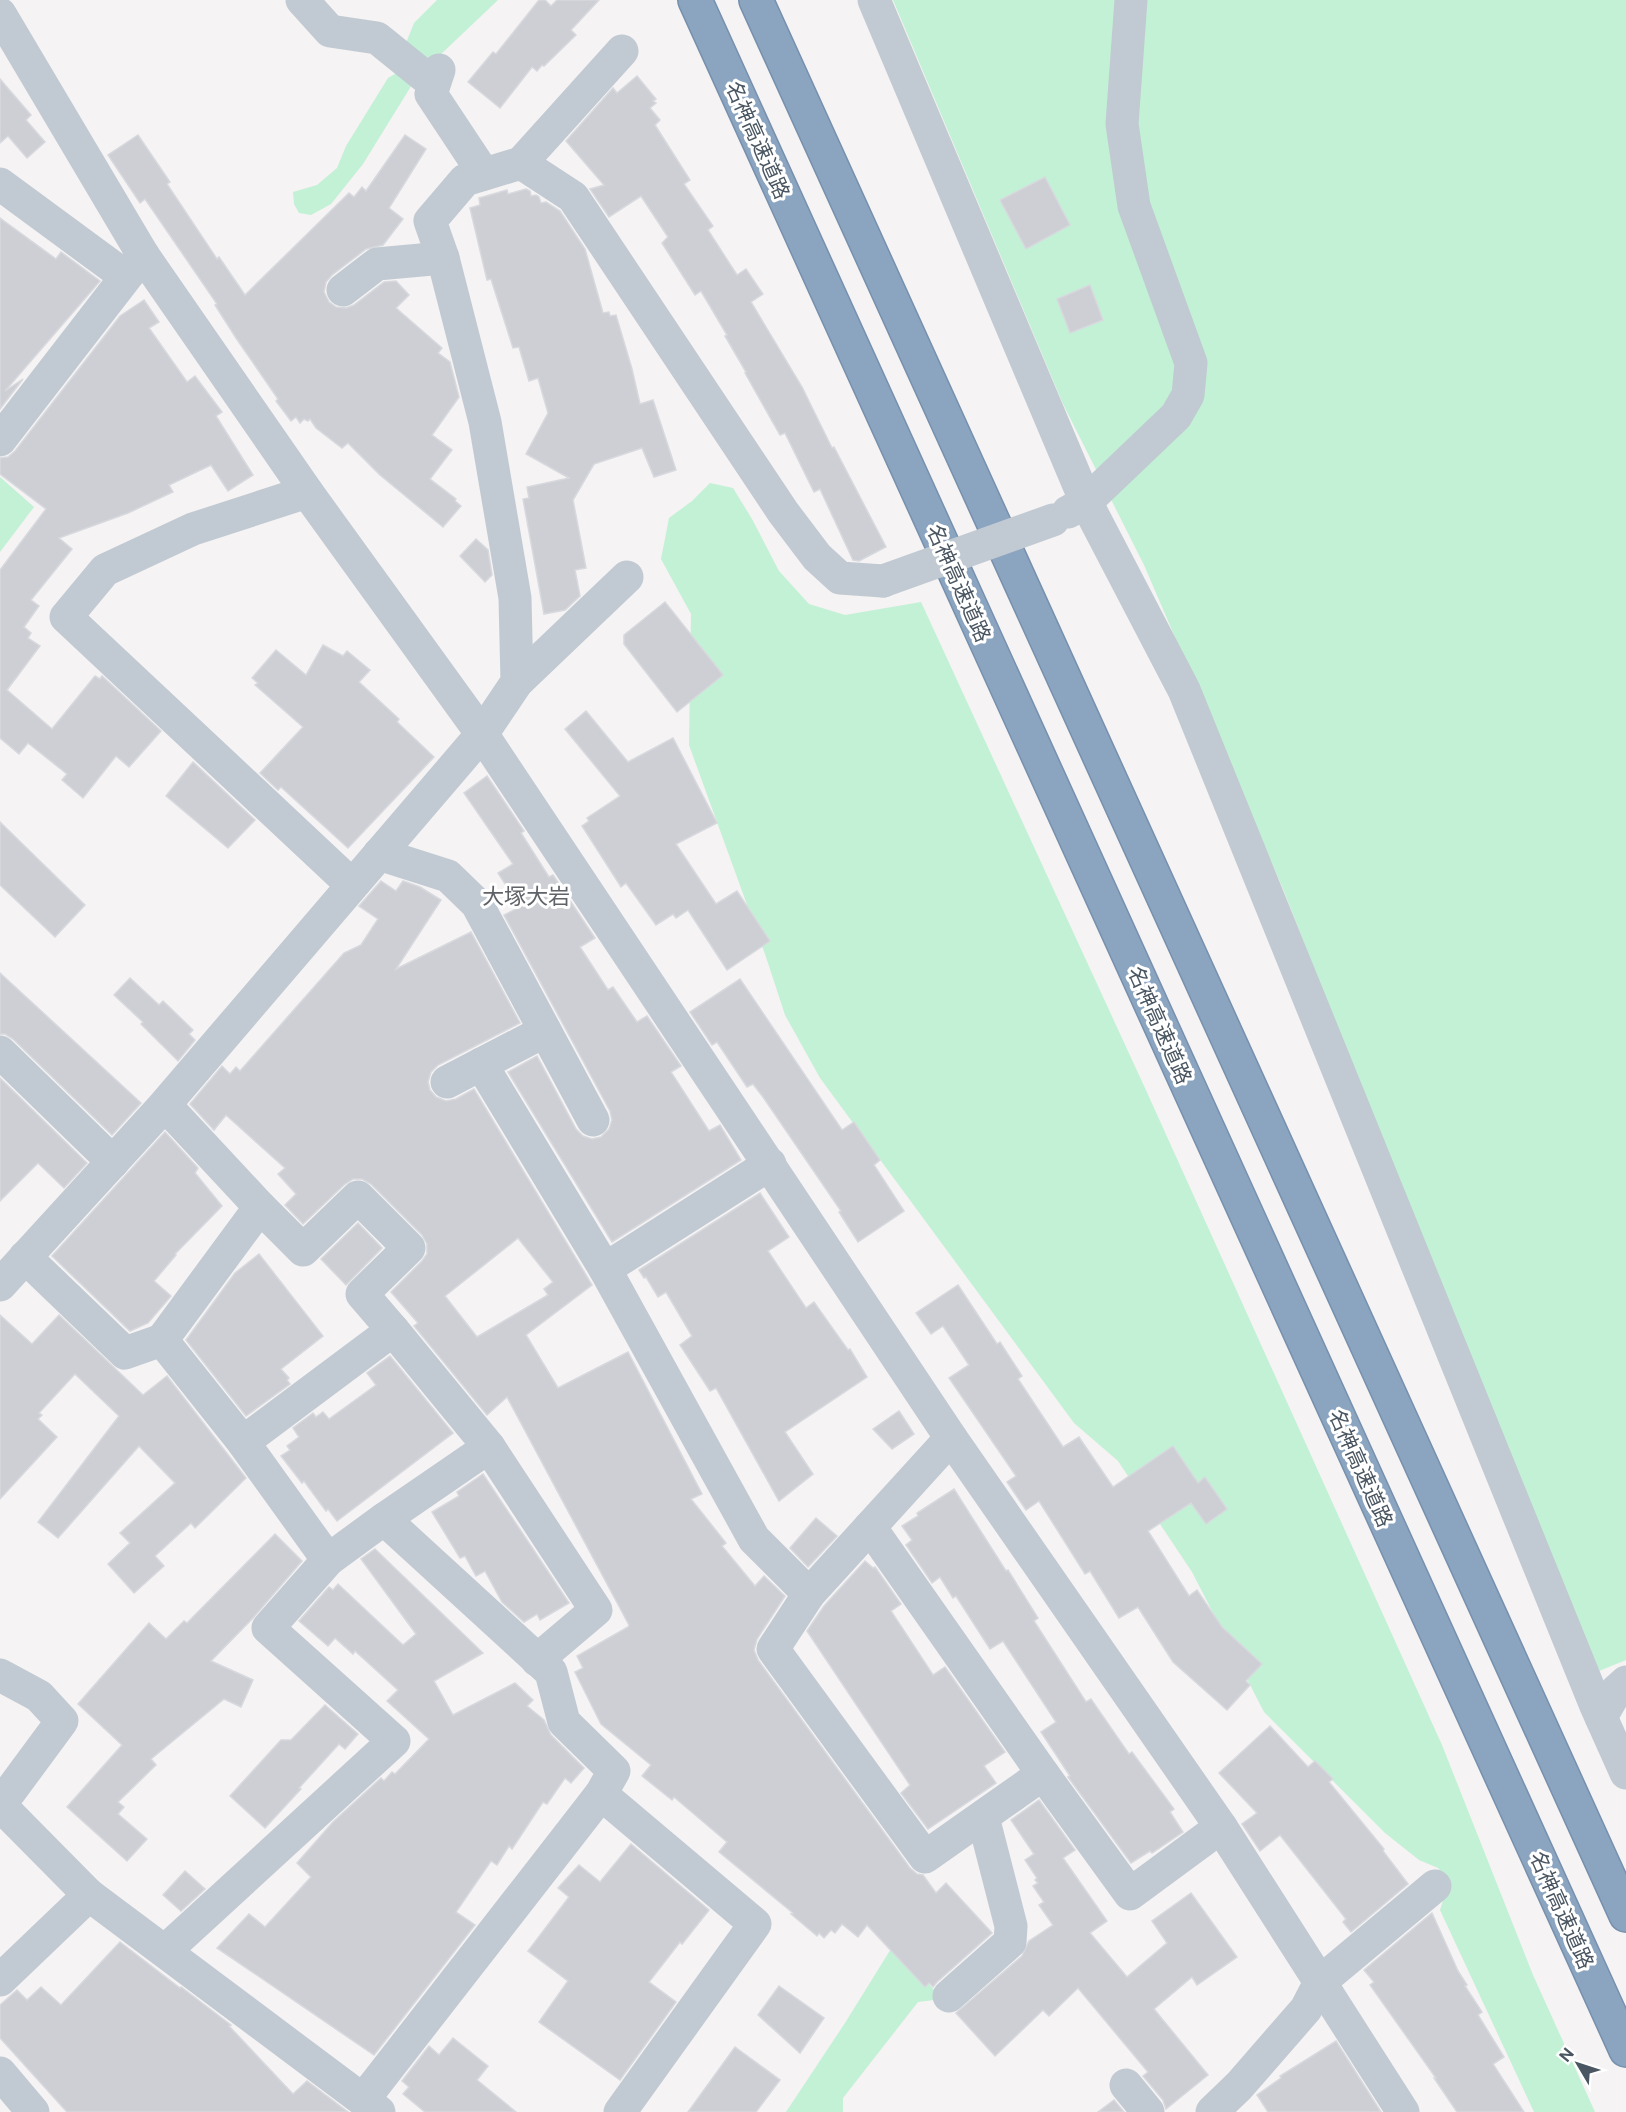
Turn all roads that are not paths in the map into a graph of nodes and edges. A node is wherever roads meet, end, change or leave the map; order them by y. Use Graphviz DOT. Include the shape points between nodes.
graph roads {
  1 [pos="302,0"];
  2 [pos="695,0"];
  3 [pos="756,0"];
  4 [pos="874,0"];
  5 [pos="1131,0"];
  6 [pos="0,14"];
  7 [pos="622,51"];
  8 [pos="521,163"];
  9 [pos="484,174"];
  10 [pos="0,184"];
  11 [pos="443,258"];
  12 [pos="134,266"];
  13 [pos="343,290"];
  14 [pos="0,440"];
  15 [pos="307,492"];
  16 [pos="1086,502"];
  17 [pos="627,577"];
  18 [pos="517,682"];
  19 [pos="482,734"];
  20 [pos="379,854"];
  21 [pos="352,885"];
  22 [pos="545,1031"];
  23 [pos="0,1052"];
  24 [pos="481,1064"];
  25 [pos="447,1082"];
  26 [pos="165,1105"];
  27 [pos="593,1120"];
  28 [pos="113,1162"];
  29 [pos="770,1164"];
  30 [pos="260,1207"];
  31 [pos="605,1269"];
  32 [pos="8,1273"];
  33 [pos="393,1330"];
  34 [pos="162,1340"];
  35 [pos="951,1438"];
  36 [pos="243,1442"];
  37 [pos="489,1447"];
  38 [pos="384,1519"];
  39 [pos="870,1527"];
  40 [pos="328,1560"];
  41 [pos="809,1594"];
  42 [pos="537,1660"];
  43 [pos="0,1675"];
  44 [pos="1626,1682"];
  45 [pos="1600,1717"];
  46 [pos="1626,1773"];
  47 [pos="1043,1774"];
  48 [pos="601,1794"];
  49 [pos="0,1805"];
  50 [pos="983,1817"];
  51 [pos="1221,1827"];
  52 [pos="1435,1886"];
  53 [pos="89,1894"];
  54 [pos="1626,1915"];
  55 [pos="165,1951"];
  56 [pos="0,1980"];
  57 [pos="1320,1982"];
  58 [pos="949,1996"];
  59 [pos="1626,2050"];
  60 [pos="0,2073"];
  61 [pos="1126,2085"];
  62 [pos="372,2108"];
  63 [pos="33,2112"];
  64 [pos="620,2112"];
  65 [pos="1148,2112"];
  66 [pos="1212,2112"];
  67 [pos="1403,2112"];
  1 -- 9 [label="street" via="330,31 377,38 436,77 431,94"];
  2 -- 59 [label="highway, 名神高速道路"];
  3 -- 54 [label="highway"];
  4 -- 16 [label="street"];
  5 -- 16 [label="street" via="1122,124 1134,206 1191,363 1188,395 1176,416"];
  6 -- 12 [label="street"];
  7 -- 8 [label="street"];
  8 -- 9 [label="street"];
  8 -- 16 [label="street, bridge" via="573,197 783,512 817,557 840,578 883,581 1053,520"];
  9 -- 11 [label="street" via="465,180 430,221"];
  10 -- 12 [label="street"];
  11 -- 13 [label="street" via="377,264"];
  11 -- 18 [label="street" via="484,422 515,598"];
  12 -- 14 [label="street"];
  12 -- 15 [label="street"];
  15 -- 19 [label="street"];
  15 -- 21 [label="street" via="193,529 105,570 66,617"];
  16 -- 45 [label="street" via="1184,690"];
  17 -- 18 [label="street"];
  18 -- 19 [label="street"];
  19 -- 20 [label="street"];
  19 -- 29 [label="street"];
  20 -- 21 [label="street"];
  20 -- 22 [label="street" via="448,876 477,904"];
  21 -- 26 [label="street"];
  22 -- 24 [label="street"];
  22 -- 27 [label="street"];
  23 -- 28 [label="street"];
  24 -- 25 [label="street"];
  24 -- 31 [label="street"];
  26 -- 28 [label="street"];
  26 -- 30 [label="street"];
  28 -- 32 [label="street"];
  29 -- 31 [label="street"];
  29 -- 35 [label="street"];
  30 -- 33 [label="street" via="303,1250 358,1197 409,1248 362,1294"];
  30 -- 34 [label="street"];
  31 -- 41 [label="street" via="754,1539"];
  32 -- 34 [label="street" via="125,1353"];
  33 -- 36 [label="street"];
  33 -- 37 [label="street"];
  34 -- 36 [label="street"];
  35 -- 39 [label="street"];
  35 -- 51 [label="street"];
  36 -- 40 [label="street"];
  37 -- 38 [label="street"];
  37 -- 42 [label="street" via="596,1610"];
  38 -- 40 [label="street"];
  38 -- 42 [label="street"];
  39 -- 41 [label="street"];
  39 -- 47 [label="street"];
  40 -- 55 [label="street" via="268,1628 394,1741"];
  41 -- 50 [label="street" via="773,1649 925,1857"];
  42 -- 48 [label="street" via="551,1672 564,1722 614,1771"];
  43 -- 49 [label="street" via="39,1696 62,1721"];
  44 -- 45 [label="street"];
  45 -- 46 [label="street"];
  47 -- 50 [label="street"];
  47 -- 51 [label="street" via="1130,1894"];
  48 -- 62 [label="street"];
  48 -- 64 [label="street" via="755,1924"];
  49 -- 53 [label="street"];
  50 -- 58 [label="street" via="1011,1926 1010,1942"];
  51 -- 57 [label="street"];
  52 -- 57 [label="street"];
  53 -- 55 [label="street"];
  53 -- 56 [label="street"];
  55 -- 62 [label="street"];
  57 -- 66 [label="street" via="1306,2008"];
  57 -- 67 [label="street"];
  60 -- 63 [label="street"];
  61 -- 65 [label="street"];
}
